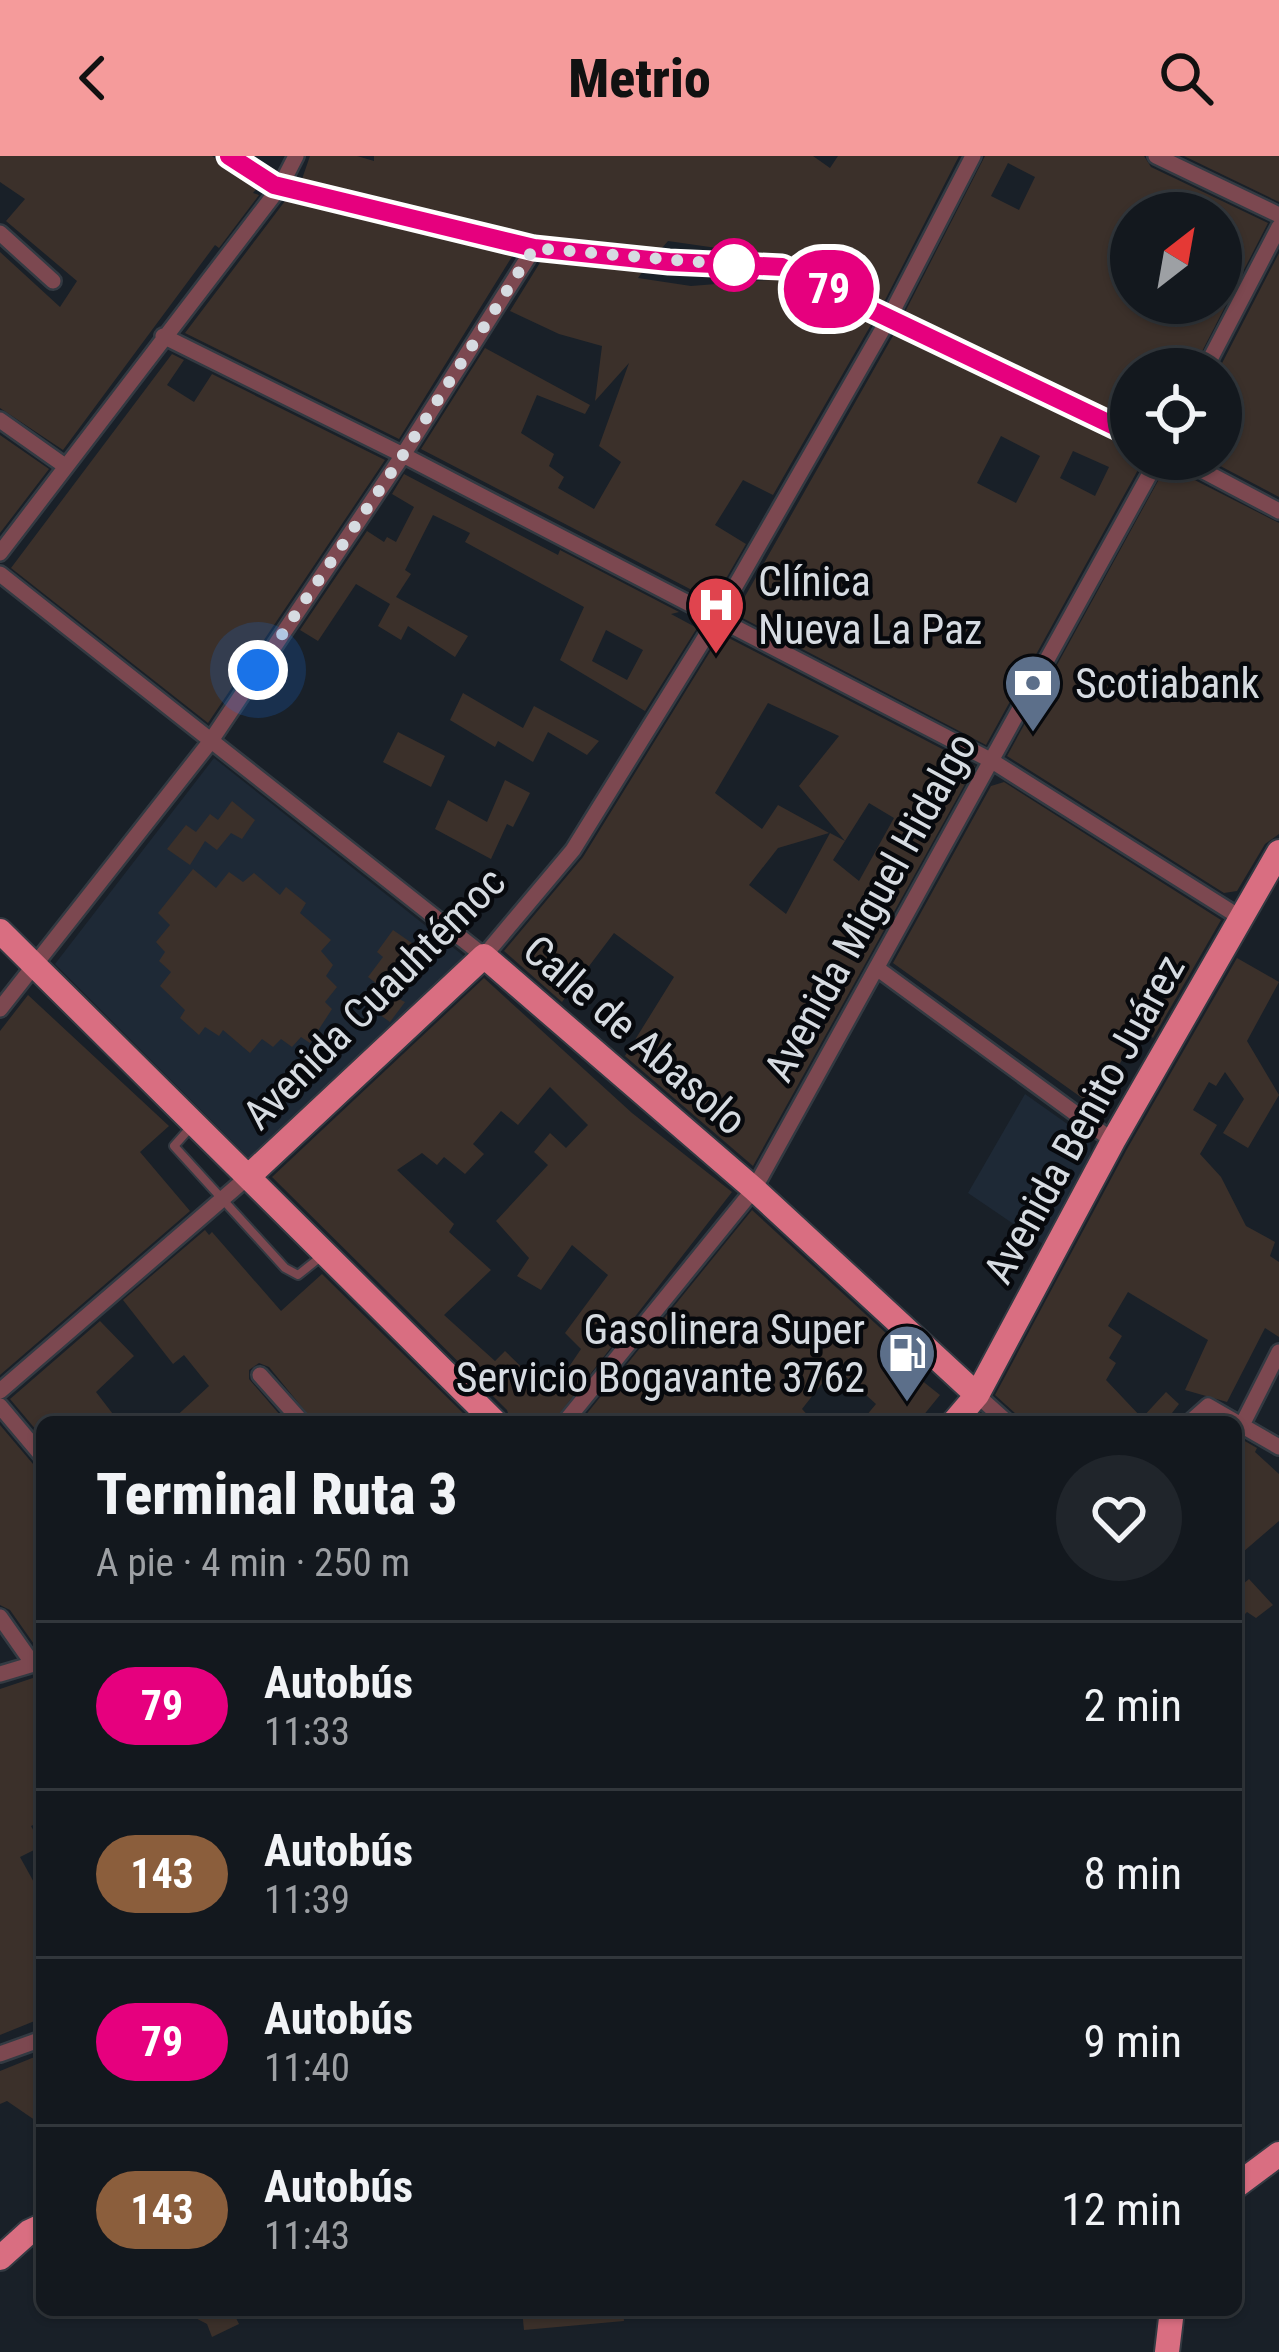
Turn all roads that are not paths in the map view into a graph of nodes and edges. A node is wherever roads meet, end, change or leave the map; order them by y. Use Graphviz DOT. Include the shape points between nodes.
graph roads {
  1 [pos="229,156"];
  2 [pos="292,156"];
  3 [pos="973,156"];
  4 [pos="1156,156"];
  5 [pos="275,188"];
  6 [pos="1279,215"];
  7 [pos="1279,226"];
  8 [pos="0,233"];
  9 [pos="534,248"];
  10 [pos="53,281"];
  11 [pos="889,318"];
  12 [pos="163,335"];
  13 [pos="1216,348"];
  14 [pos="0,420"];
  15 [pos="1110,424"];
  16 [pos="403,455"];
  17 [pos="65,466"];
  18 [pos="1146,480"];
  19 [pos="1220,480"];
  20 [pos="1279,511"];
  21 [pos="0,553"];
  22 [pos="0,574"];
  23 [pos="717,618"];
  24 [pos="210,742"];
  25 [pos="992,761"];
  26 [pos="1279,852"];
  27 [pos="1241,918"];
  28 [pos="0,931"];
  29 [pos="484,956"];
  30 [pos="34,964"];
  31 [pos="878,969"];
  32 [pos="0,1009"];
  33 [pos="196,1123"];
  34 [pos="1113,1141"];
  35 [pos="249,1176"];
  36 [pos="754,1189"];
  37 [pos="221,1200"];
  38 [pos="326,1252"];
  39 [pos="1279,1352"];
  40 [pos="260,1376"];
  41 [pos="0,1391"];
  42 [pos="977,1395"];
  43 [pos="0,1406"];
  44 [pos="297,1416"];
  45 [pos="489,1416"];
  46 [pos="570,1416"];
  47 [pos="959,1416"];
  48 [pos="1000,1416"];
  49 [pos="1197,1416"];
  50 [pos="1227,1416"];
  51 [pos="1243,1424"];
  52 [pos="1279,1448"];
  53 [pos="36,1449"];
  54 [pos="0,1621"];
  55 [pos="35,1664"];
  56 [pos="0,1674"];
  57 [pos="36,2041"];
  58 [pos="0,2054"];
  59 [pos="1279,2154"];
  60 [pos="1242,2182"];
  61 [pos="36,2229"];
  62 [pos="0,2258"];
  63 [pos="1171,2316"];
  64 [pos="1168,2352"];
  1 -- 5 [label="street"];
  2 -- 5 [label="street"];
  3 -- 11 [label="street, Avenida Cuauhtémoc"];
  4 -- 6 [label="street"];
  5 -- 9 [label="street"];
  5 -- 12 [label="street"];
  7 -- 13 [label="street"];
  8 -- 10 [label="street"];
  9 -- 11 [label="street" via="782,267"];
  9 -- 16 [label="street"];
  11 -- 15 [label="street"];
  11 -- 23 [label="street, Avenida Cuauhtémoc"];
  12 -- 16 [label="street"];
  12 -- 17 [label="street"];
  14 -- 17 [label="street"];
  16 -- 23 [label="street"];
  16 -- 24 [label="street"];
  17 -- 21 [label="street"];
  18 -- 25 [label="street, Avenida Miguel Hidalgo"];
  19 -- 20 [label="street"];
  22 -- 24 [label="street, Calle de Abasolo"];
  23 -- 25 [label="street"];
  23 -- 29 [label="street, Avenida Cuauhtémoc" via="573,850"];
  24 -- 29 [label="street, Calle de Abasolo"];
  24 -- 30 [label="street"];
  25 -- 27 [label="street"];
  25 -- 31 [label="street, Avenida Miguel Hidalgo"];
  26 -- 27 [label="main road, Avenida Benito Juárez"];
  27 -- 34 [label="main road, Avenida Benito Juárez"];
  28 -- 30 [label="main road"];
  29 -- 35 [label="main road, Avenida Cuauhtémoc"];
  29 -- 36 [label="main road, Calle de Abasolo"];
  30 -- 32 [label="street"];
  30 -- 33 [label="main road"];
  31 -- 34 [label="street"];
  31 -- 36 [label="street, Avenida Miguel Hidalgo"];
  33 -- 35 [label="main road"];
  33 -- 37 [label="lane" via="174,1146"];
  34 -- 42 [label="main road, Avenida Benito Juárez"];
  35 -- 37 [label="street, Avenida Cuauhtémoc"];
  35 -- 38 [label="main road"];
  36 -- 42 [label="main road, Calle de Abasolo"];
  36 -- 46 [label="street, Avenida Miguel Hidalgo"];
  37 -- 38 [label="lane" via="294,1274"];
  37 -- 41 [label="street, Avenida Cuauhtémoc"];
  38 -- 45 [label="main road"];
  39 -- 51 [label="street"];
  40 -- 44 [label="street"];
  42 -- 47 [label="main road, Avenida Benito Juárez"];
  42 -- 48 [label="street"];
  43 -- 53 [label="street"];
  49 -- 50 [label="street" via="1208,1406"];
  51 -- 52 [label="street"];
  54 -- 55 [label="street"];
  55 -- 56 [label="street"];
  57 -- 58 [label="street"];
  59 -- 60 [label="main road"];
  61 -- 62 [label="main road"];
  63 -- 64 [label="main road"];
}
